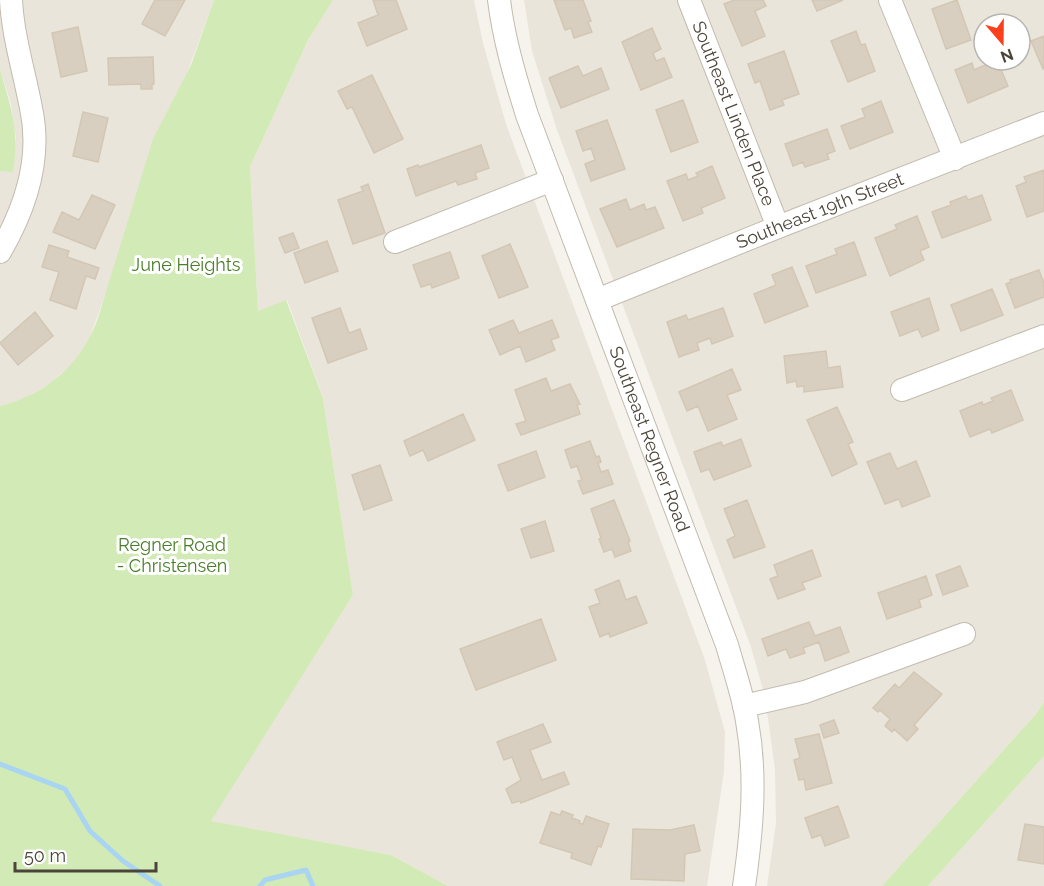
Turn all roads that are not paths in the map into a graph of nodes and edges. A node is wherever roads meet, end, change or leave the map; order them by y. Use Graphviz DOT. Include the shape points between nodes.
graph roads {
  1 [pos="11,0"];
  2 [pos="499,0"];
  3 [pos="689,0"];
  4 [pos="890,0"];
  5 [pos="6,27"];
  6 [pos="1044,123"];
  7 [pos="955,159"];
  8 [pos="552,180"];
  9 [pos="778,227"];
  10 [pos="395,242"];
  11 [pos="0,252"];
  12 [pos="597,300"];
  13 [pos="1044,336"];
  14 [pos="902,390"];
  15 [pos="964,634"];
  16 [pos="744,706"];
  17 [pos="744,886"];
  1 -- 5 [label="street"];
  2 -- 8 [label="street, Southeast Regner Road" via="510,64"];
  3 -- 9 [label="street, Southeast Linden Place"];
  4 -- 7 [label="street"];
  5 -- 11 [label="street" via="32,108 34,152 20,215"];
  6 -- 7 [label="street, Southeast 19th Street"];
  7 -- 9 [label="street, Southeast 19th Street"];
  8 -- 10 [label="street"];
  8 -- 12 [label="street, Southeast Regner Road"];
  9 -- 12 [label="street, Southeast 19th Street"];
  12 -- 16 [label="street, Southeast Regner Road" via="727,645"];
  13 -- 14 [label="street"];
  15 -- 16 [label="street" via="805,693"];
  16 -- 17 [label="street, Southeast Regner Road" via="753,798"];
}
